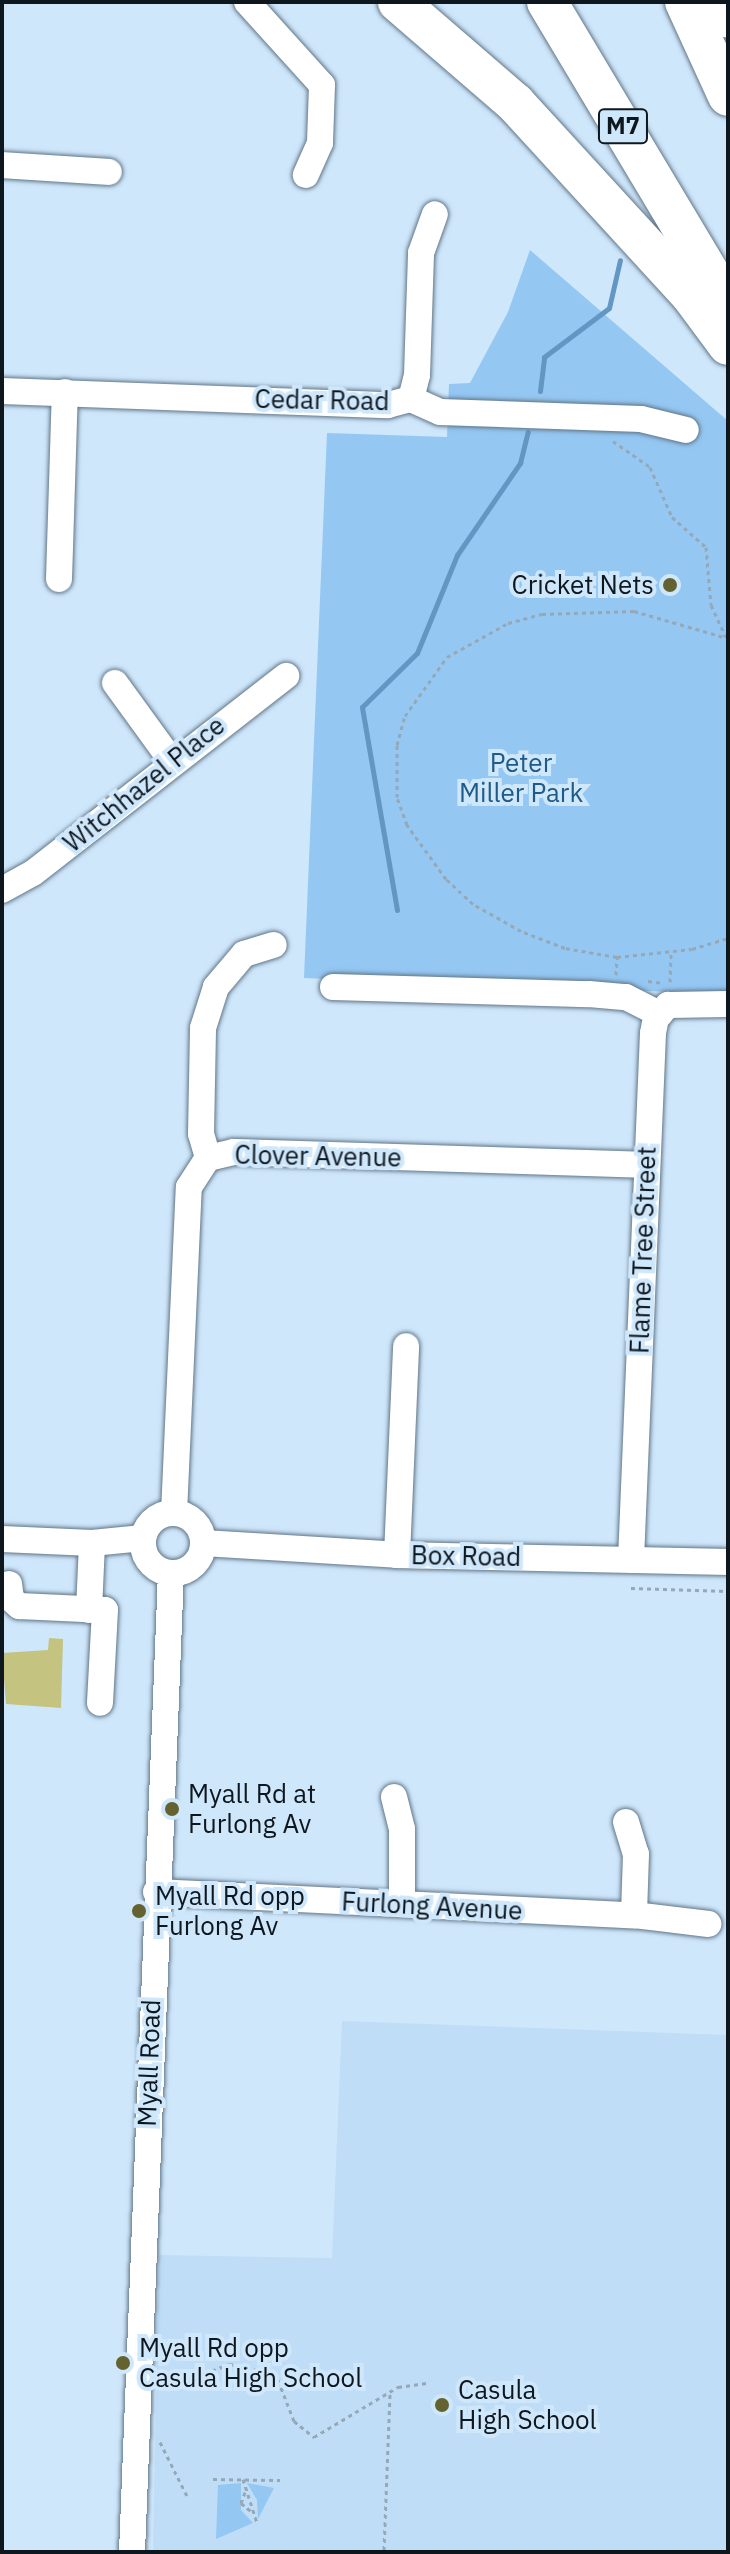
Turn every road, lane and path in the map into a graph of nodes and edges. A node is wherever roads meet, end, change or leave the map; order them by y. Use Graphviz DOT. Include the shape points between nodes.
graph roads {
  1 [pos="247,2"];
  2 [pos="398,2"];
  3 [pos="547,2"];
  4 [pos="685,2"];
  5 [pos="721,2"];
  6 [pos="728,18"];
  7 [pos="728,96"];
  8 [pos="2,165"];
  9 [pos="109,172"];
  10 [pos="306,175"];
  11 [pos="435,214"];
  12 [pos="728,305"];
  13 [pos="728,345"];
  14 [pos="2,391"];
  15 [pos="65,392"];
  16 [pos="411,399"];
  17 [pos="686,430"];
  18 [pos="610,439"];
  19 [pos="59,579"];
  20 [pos="728,640"];
  21 [pos="286,676"];
  22 [pos="115,683"];
  23 [pos="171,760"];
  24 [pos="2,890"];
  25 [pos="728,938"];
  26 [pos="274,945"];
  27 [pos="671,953"];
  28 [pos="617,957"];
  29 [pos="629,980"];
  30 [pos="643,981"];
  31 [pos="333,987"];
  32 [pos="666,1001"];
  33 [pos="728,1004"];
  34 [pos="208,1158"];
  35 [pos="645,1165"];
  36 [pos="406,1346"];
  37 [pos="174,1513"];
  38 [pos="143,1538"];
  39 [pos="2,1539"];
  40 [pos="92,1543"];
  41 [pos="203,1543"];
  42 [pos="397,1555"];
  43 [pos="631,1560"];
  44 [pos="728,1562"];
  45 [pos="171,1574"];
  46 [pos="9,1584"];
  47 [pos="631,1588"];
  48 [pos="728,1591"];
  49 [pos="89,1610"];
  50 [pos="100,1703"];
  51 [pos="394,1797"];
  52 [pos="626,1822"];
  53 [pos="156,1892"];
  54 [pos="402,1904"];
  55 [pos="634,1915"];
  56 [pos="708,1924"];
  57 [pos="197,2376"];
  58 [pos="427,2383"];
  59 [pos="390,2393"];
  60 [pos="160,2447"];
  61 [pos="213,2479"];
  62 [pos="243,2479"];
  63 [pos="280,2480"];
  64 [pos="245,2492"];
  65 [pos="187,2496"];
  66 [pos="252,2512"];
  67 [pos="257,2523"];
  68 [pos="384,2550"];
  69 [pos="132,2552"];
  1 -- 10 [label="street" via="322,85 320,143"];
  2 -- 13 [label="highway" via="515,103 691,295"];
  3 -- 12 [label="highway, M7"];
  4 -- 7 [label="highway"];
  5 -- 6 [label="highway"];
  8 -- 9 [label="street"];
  11 -- 16 [label="street" via="421,253 417,375"];
  14 -- 15 [label="street, Cedar Road"];
  15 -- 16 [label="street, Cedar Road" via="388,405"];
  15 -- 19 [label="street"];
  16 -- 17 [label="street, Cedar Road" via="448,413 641,419"];
  18 -- 20 [label="path" via="650,467 672,517 706,547 711,605"];
  20 -- 28 [label="path" via="634,611 542,614 508,623 447,657 405,716 397,745 397,797 407,825 446,879 473,904 521,931 565,948"];
  21 -- 23 [label="street, Witchhazel Place"];
  22 -- 23 [label="street"];
  23 -- 24 [label="street, Witchhazel Place" via="33,873"];
  25 -- 27 [label="path"];
  26 -- 34 [label="street" via="244,954 216,987 203,1028 201,1134"];
  27 -- 28 [label="path"];
  27 -- 32 [label="path"];
  28 -- 29 [label="path" via="615,978"];
  30 -- 32 [label="path"];
  31 -- 32 [label="street"];
  32 -- 33 [label="street"];
  32 -- 35 [label="street, Flame Tree Street" via="653,1033"];
  34 -- 35 [label="street, Clover Avenue" via="275,1153"];
  34 -- 37 [label="street, Clover Avenue" via="189,1187"];
  35 -- 43 [label="street, Flame Tree Street"];
  36 -- 42 [label="street"];
  37 -- 38 [label="street" via="153,1520"];
  37 -- 41 [label="street" via="197,1525"];
  38 -- 40 [label="street"];
  38 -- 45 [label="street" via="146,1557"];
  39 -- 40 [label="street"];
  40 -- 49 [label="street"];
  41 -- 42 [label="street, Box Road"];
  41 -- 45 [label="street" via="197,1562"];
  42 -- 43 [label="street, Box Road"];
  43 -- 44 [label="street, Box Road"];
  45 -- 53 [label="street, Myall Road"];
  46 -- 49 [label="street" via="11,1599 19,1606"];
  47 -- 48 [label="path"];
  49 -- 50 [label="street" via="105,1610"];
  51 -- 54 [label="street" via="402,1829"];
  52 -- 55 [label="street" via="636,1854"];
  53 -- 54 [label="street, Furlong Avenue"];
  53 -- 69 [label="street, Myall Road"];
  54 -- 55 [label="street, Furlong Avenue"];
  55 -- 56 [label="street, Furlong Avenue"];
  57 -- 59 [label="path" via="230,2364 270,2373 278,2380 294,2421 314,2437"];
  58 -- 59 [label="path"];
  59 -- 68 [label="path"];
  60 -- 65 [label="path"];
  61 -- 62 [label="path"];
  62 -- 63 [label="path"];
  62 -- 64 [label="path"];
  64 -- 66 [label="path" via="253,2498"];
  64 -- 66 [label="path" via="241,2503"];
  66 -- 67 [label="path"];
}
